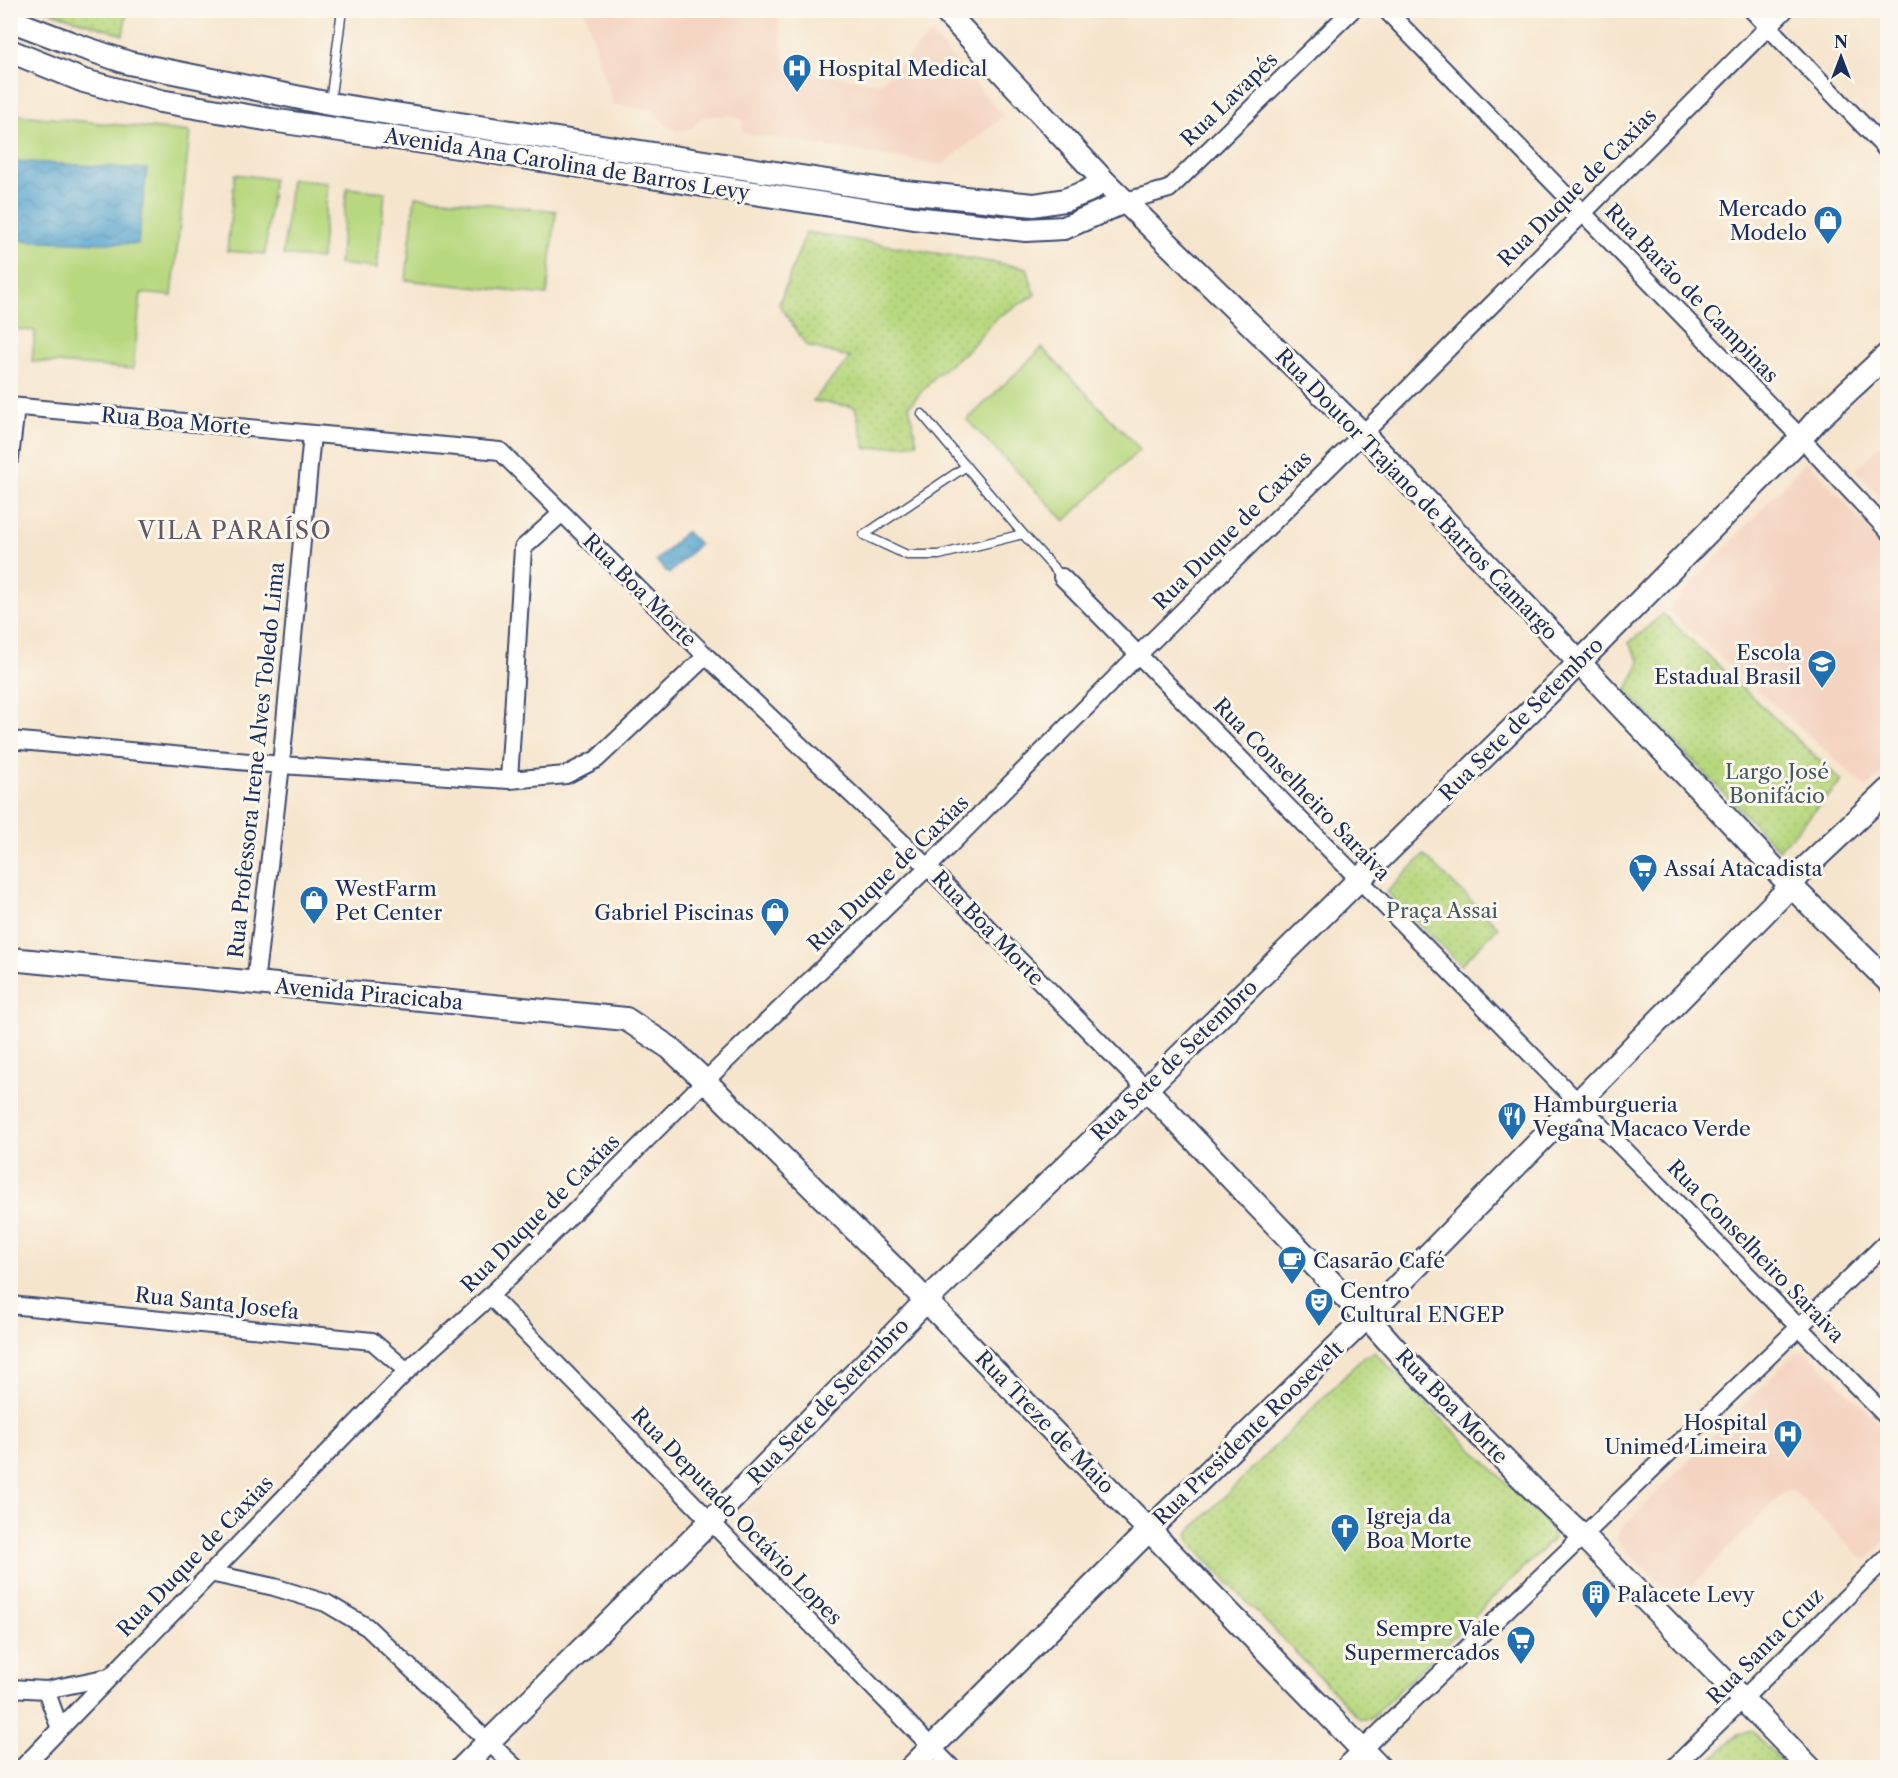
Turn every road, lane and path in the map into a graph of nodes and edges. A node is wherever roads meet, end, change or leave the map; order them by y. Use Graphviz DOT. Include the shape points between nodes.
graph roads {
  1 [pos="342,10"];
  2 [pos="944,10"];
  3 [pos="1352,10"];
  4 [pos="1386,10"];
  5 [pos="1752,10"];
  6 [pos="1785,10"];
  7 [pos="10,20"];
  8 [pos="1768,27"];
  9 [pos="10,51"];
  10 [pos="330,104"];
  11 [pos="1887,151"];
  12 [pos="1104,181"];
  13 [pos="1126,201"];
  14 [pos="1583,213"];
  15 [pos="1887,354"];
  16 [pos="13,406"];
  17 [pos="922,414"];
  18 [pos="312,434"];
  19 [pos="1363,434"];
  20 [pos="1801,438"];
  21 [pos="10,458"];
  22 [pos="965,467"];
  23 [pos="562,513"];
  24 [pos="1887,531"];
  25 [pos="1023,534"];
  26 [pos="1062,577"];
  27 [pos="1139,654"];
  28 [pos="706,656"];
  29 [pos="1580,662"];
  30 [pos="10,740"];
  31 [pos="281,765"];
  32 [pos="509,780"];
  33 [pos="1887,790"];
  34 [pos="928,867"];
  35 [pos="1358,879"];
  36 [pos="1791,885"];
  37 [pos="10,959"];
  38 [pos="1887,981"];
  39 [pos="255,983"];
  40 [pos="705,1081"];
  41 [pos="1146,1089"];
  42 [pos="1579,1103"];
  43 [pos="1887,1240"];
  44 [pos="490,1296"];
  45 [pos="927,1300"];
  46 [pos="10,1305"];
  47 [pos="1367,1317"];
  48 [pos="1798,1327"];
  49 [pos="407,1371"];
  50 [pos="1887,1418"];
  51 [pos="711,1521"];
  52 [pos="1149,1530"];
  53 [pos="1583,1536"];
  54 [pos="1887,1556"];
  55 [pos="210,1573"];
  56 [pos="109,1677"];
  57 [pos="10,1688"];
  58 [pos="46,1690"];
  59 [pos="1743,1699"];
  60 [pos="60,1729"];
  61 [pos="489,1740"];
  62 [pos="932,1747"];
  63 [pos="1362,1749"];
  64 [pos="22,1767"];
  65 [pos="462,1767"];
  66 [pos="516,1767"];
  67 [pos="911,1767"];
  68 [pos="952,1767"];
  69 [pos="1343,1767"];
  70 [pos="1380,1767"];
  71 [pos="1673,1767"];
  72 [pos="1810,1767"];
  1 -- 10 [label="lane"];
  2 -- 12 [label="main road, Rua Doutor Trajano de Barros Camargo"];
  3 -- 13 [label="street, Rua Lavapés" via="1169,189"];
  4 -- 14 [label="street, Rua Barão de Campinas"];
  5 -- 8 [label="street"];
  6 -- 8 [label="street, Rua Duque de Caxias"];
  7 -- 10 [label="main road, Avenida Ana Carolina de Barros Levy" via="129,63"];
  8 -- 11 [label="street"];
  8 -- 14 [label="street, Rua Duque de Caxias"];
  9 -- 13 [label="main road, Avenida Ana Carolina de Barros Levy" via="84,81 160,100 914,218 1026,230 1064,228"];
  10 -- 12 [label="main road, Avenida Ana Carolina de Barros Levy" via="885,190 1034,204 1065,200"];
  12 -- 13 [label="main road, Rua Doutor Trajano de Barros Camargo"];
  13 -- 19 [label="main road, Rua Doutor Trajano de Barros Camargo"];
  14 -- 19 [label="street, Rua Duque de Caxias"];
  14 -- 20 [label="street, Rua Barão de Campinas"];
  15 -- 20 [label="main road, Rua Sete de Setembro"];
  16 -- 18 [label="street, Rua Boa Morte"];
  16 -- 21 [label="street"];
  17 -- 22 [label="lane"];
  18 -- 23 [label="street, Rua Boa Morte" via="500,451"];
  18 -- 31 [label="street, Rua Professora Irene Alves Toledo Lima"];
  19 -- 27 [label="street, Rua Duque de Caxias"];
  19 -- 29 [label="main road, Rua Doutor Trajano de Barros Camargo"];
  20 -- 24 [label="street, Rua Barão de Campinas"];
  20 -- 29 [label="main road, Rua Sete de Setembro"];
  22 -- 25 [label="lane"];
  22 -- 25 [label="lane" via="864,535 907,555 939,555"];
  23 -- 28 [label="street, Rua Boa Morte"];
  23 -- 32 [label="street" via="523,548"];
  25 -- 26 [label="lane"];
  26 -- 27 [label="street, Rua Conselheiro Saraiva"];
  27 -- 34 [label="street, Rua Duque de Caxias"];
  27 -- 35 [label="street, Rua Conselheiro Saraiva"];
  28 -- 32 [label="street" via="597,759 566,775"];
  28 -- 34 [label="street, Rua Boa Morte"];
  29 -- 35 [label="main road, Rua Sete de Setembro"];
  29 -- 36 [label="main road, Rua Doutor Trajano de Barros Camargo"];
  30 -- 31 [label="street"];
  31 -- 32 [label="street"];
  31 -- 39 [label="street, Rua Professora Irene Alves Toledo Lima"];
  33 -- 36 [label="main road, Rua Presidente Roosevelt"];
  34 -- 40 [label="street, Rua Duque de Caxias"];
  34 -- 41 [label="street, Rua Boa Morte"];
  35 -- 41 [label="main road, Rua Sete de Setembro"];
  35 -- 42 [label="street, Rua Conselheiro Saraiva"];
  36 -- 38 [label="main road, Rua Doutor Trajano de Barros Camargo"];
  36 -- 42 [label="main road, Rua Presidente Roosevelt"];
  37 -- 39 [label="main road, Avenida Piracicaba"];
  39 -- 40 [label="main road, Avenida Piracicaba" via="626,1018 670,1048"];
  40 -- 44 [label="street, Rua Duque de Caxias"];
  40 -- 45 [label="main road, Rua Treze de Maio"];
  41 -- 45 [label="main road, Rua Sete de Setembro"];
  41 -- 47 [label="main road, Rua Boa Morte"];
  42 -- 47 [label="main road, Rua Presidente Roosevelt"];
  42 -- 48 [label="street, Rua Conselheiro Saraiva"];
  43 -- 48 [label="street"];
  44 -- 49 [label="street, Rua Duque de Caxias"];
  44 -- 51 [label="street, Rua Deputado Octávio Lopes"];
  45 -- 51 [label="main road, Rua Sete de Setembro"];
  45 -- 52 [label="main road, Rua Treze de Maio"];
  46 -- 49 [label="street, Rua Santa Josefa" via="372,1341"];
  47 -- 52 [label="main road, Rua Presidente Roosevelt"];
  47 -- 53 [label="main road, Rua Boa Morte" via="1407,1362"];
  48 -- 50 [label="street, Rua Conselheiro Saraiva"];
  48 -- 53 [label="street"];
  49 -- 55 [label="street, Rua Duque de Caxias"];
  51 -- 61 [label="main road, Rua Sete de Setembro"];
  51 -- 62 [label="street, Rua Deputado Octávio Lopes"];
  52 -- 62 [label="main road, Rua Presidente Roosevelt"];
  52 -- 63 [label="main road, Rua Treze de Maio"];
  53 -- 59 [label="main road, Rua Boa Morte"];
  53 -- 63 [label="street"];
  54 -- 59 [label="street, Rua Santa Cruz"];
  55 -- 56 [label="street, Rua Duque de Caxias"];
  55 -- 61 [label="street" via="326,1603 367,1627"];
  56 -- 58 [label="street"];
  56 -- 60 [label="street, Rua Duque de Caxias"];
  57 -- 58 [label="street"];
  58 -- 60 [label="street"];
  59 -- 71 [label="street, Rua Santa Cruz"];
  59 -- 72 [label="main road, Rua Boa Morte"];
  60 -- 64 [label="street, Rua Duque de Caxias"];
  61 -- 65 [label="main road, Rua Sete de Setembro"];
  61 -- 66 [label="street"];
  62 -- 67 [label="main road, Rua Presidente Roosevelt"];
  62 -- 68 [label="street, Rua Deputado Octávio Lopes"];
  63 -- 69 [label="street"];
  63 -- 70 [label="main road, Rua Treze de Maio"];
}
